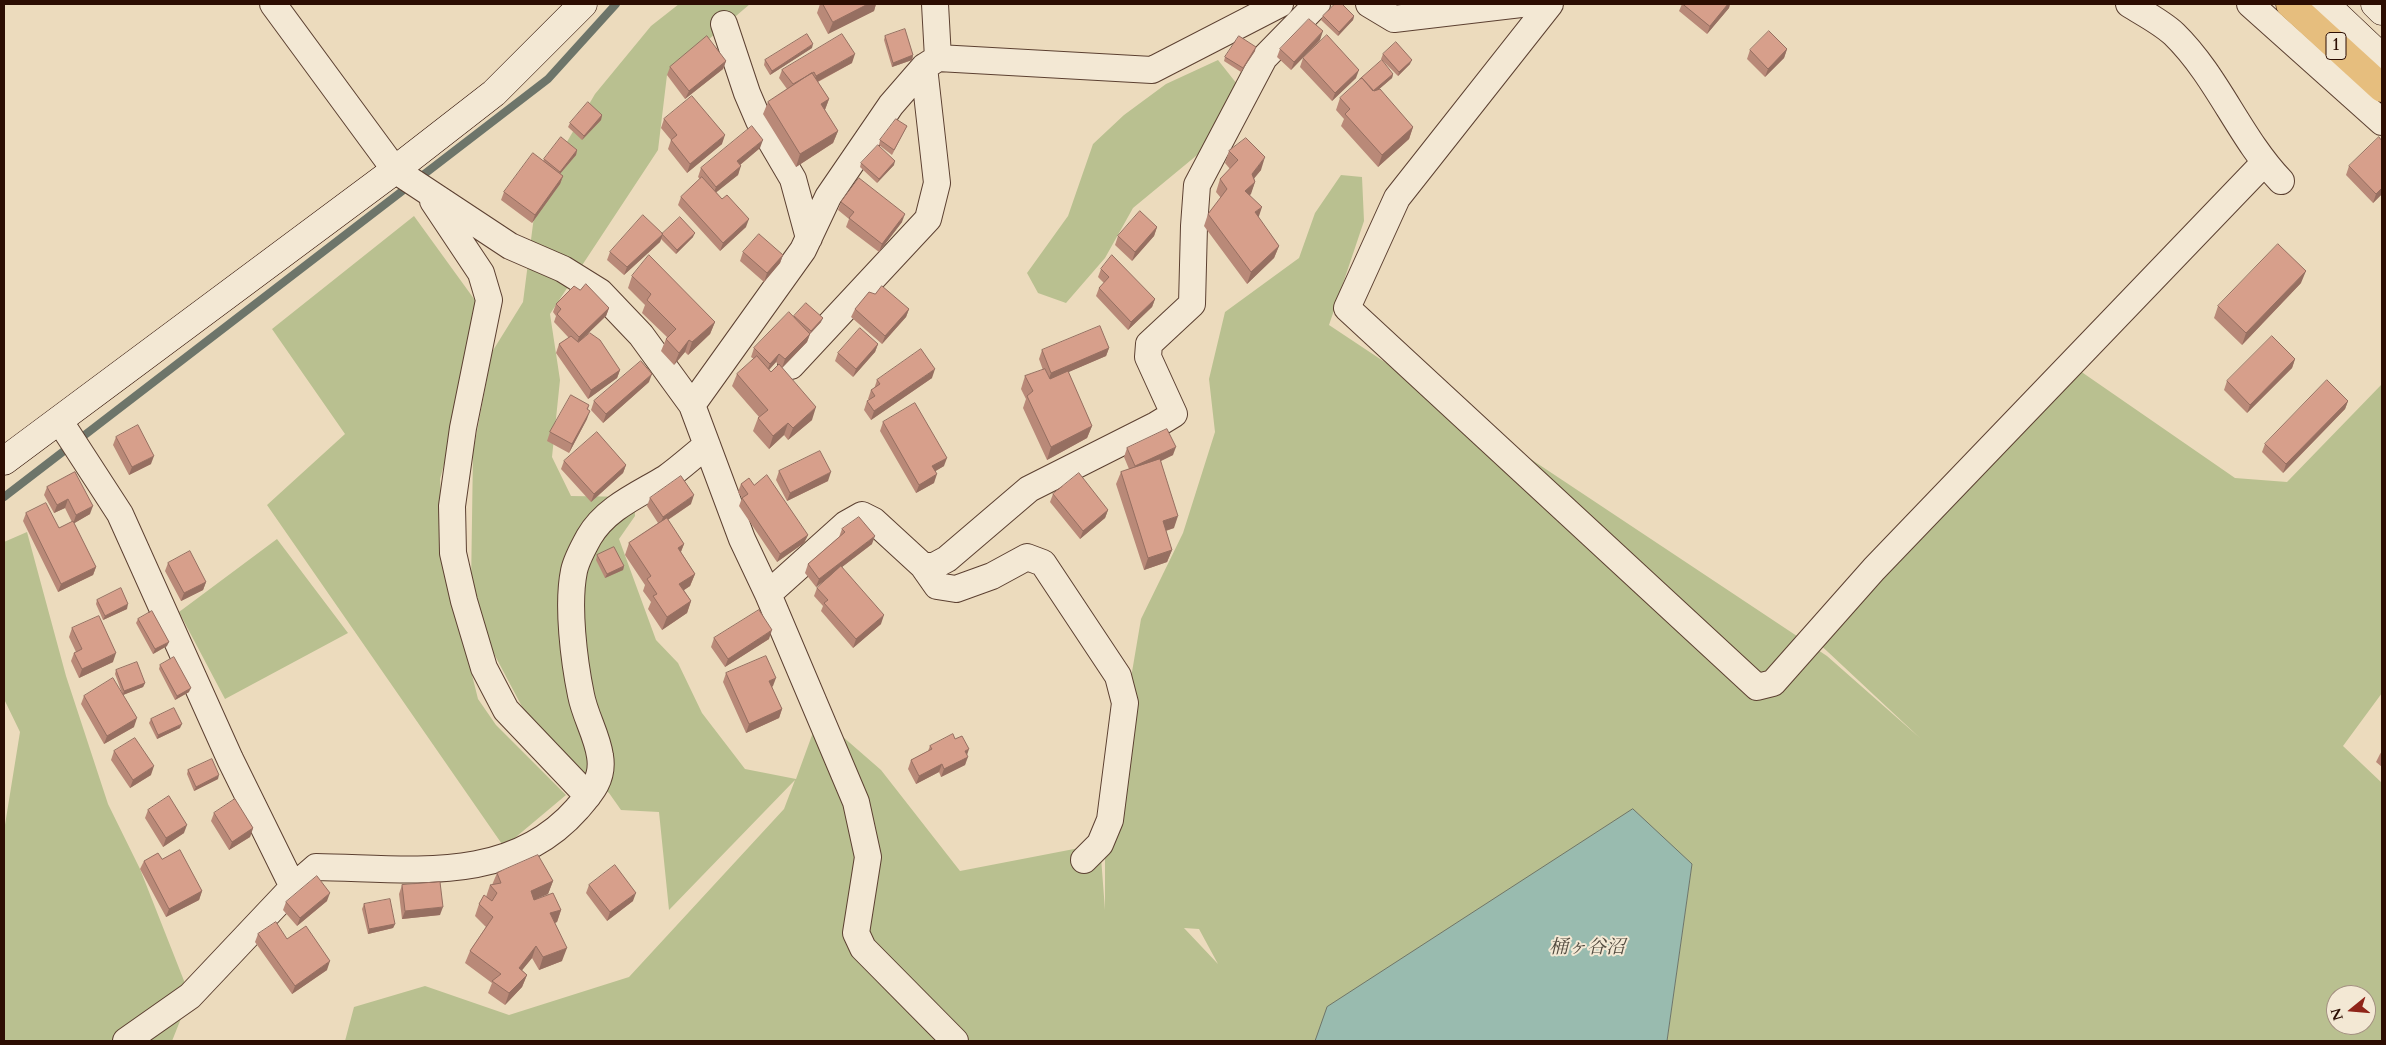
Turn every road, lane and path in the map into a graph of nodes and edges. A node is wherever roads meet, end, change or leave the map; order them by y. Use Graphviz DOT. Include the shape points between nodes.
graph roads {
  1 [pos="273,4"];
  2 [pos="583,4"];
  3 [pos="935,4"];
  4 [pos="1280,4"];
  5 [pos="1317,4"];
  6 [pos="1369,4"];
  7 [pos="1521,4"];
  8 [pos="1550,4"];
  9 [pos="2129,4"];
  10 [pos="2250,4"];
  11 [pos="2290,4"];
  12 [pos="2325,4"];
  13 [pos="2375,4"];
  14 [pos="2382,11"];
  15 [pos="724,24"];
  16 [pos="2382,58"];
  17 [pos="931,63"];
  18 [pos="2382,88"];
  19 [pos="2382,122"];
  20 [pos="395,170"];
  21 [pos="426,189"];
  22 [pos="809,238"];
  23 [pos="791,366"];
  24 [pos="692,405"];
  25 [pos="58,420"];
  26 [pos="707,445"];
  27 [pos="4,461"];
  28 [pos="923,566"];
  29 [pos="768,594"];
  30 [pos="588,796"];
  31 [pos="1084,860"];
  32 [pos="293,887"];
  33 [pos="126,1041"];
  34 [pos="955,1041"];
  1 -- 20 [label="street"];
  2 -- 20 [label="street" via="494,93"];
  3 -- 17 [label="street"];
  4 -- 17 [label="street" via="1152,70"];
  5 -- 28 [label="street" via="1264,58 1197,185 1192,304 1149,344 1148,357 1174,414 1028,489 947,559 934,566"];
  6 -- 7 [label="street" via="1394,19"];
  8 -- 9 [label="street" via="1396,198 1347,308 1757,688 1773,683 1874,569 2273,172 2213,81 2173,33"];
  10 -- 19 [label="street"];
  11 -- 18 [label="highway, 1"];
  12 -- 16 [label="street"];
  13 -- 14 [label="street"];
  15 -- 22 [label="street" via="753,107 793,178"];
  17 -- 22 [label="street" via="891,105 828,197"];
  17 -- 23 [label="street" via="937,182 928,219"];
  20 -- 21 [label="street"];
  20 -- 25 [label="street"];
  21 -- 24 [label="street" via="510,246 563,269 600,292 641,335"];
  21 -- 30 [label="street" via="481,273 489,300 463,428 452,506 453,552 464,601 484,668 506,710"];
  22 -- 24 [label="street"];
  24 -- 26 [label="street"];
  25 -- 27 [label="street"];
  25 -- 32 [label="street" via="120,514 230,759"];
  26 -- 29 [label="street" via="742,539"];
  26 -- 30 [label="street" via="667,477 610,512 590,536 574,570 572,616 575,656 581,697 601,758 596,787"];
  28 -- 29 [label="street" via="874,521 862,516 846,524"];
  28 -- 31 [label="street" via="937,586 956,589 992,576 1026,557 1043,563 1118,676 1126,703 1110,820 1100,844"];
  29 -- 34 [label="street" via="856,802 868,857 856,933 863,948"];
  30 -- 32 [label="street" via="562,826 526,849 492,862 452,869 316,867"];
  32 -- 33 [label="street" via="190,996"];
}
